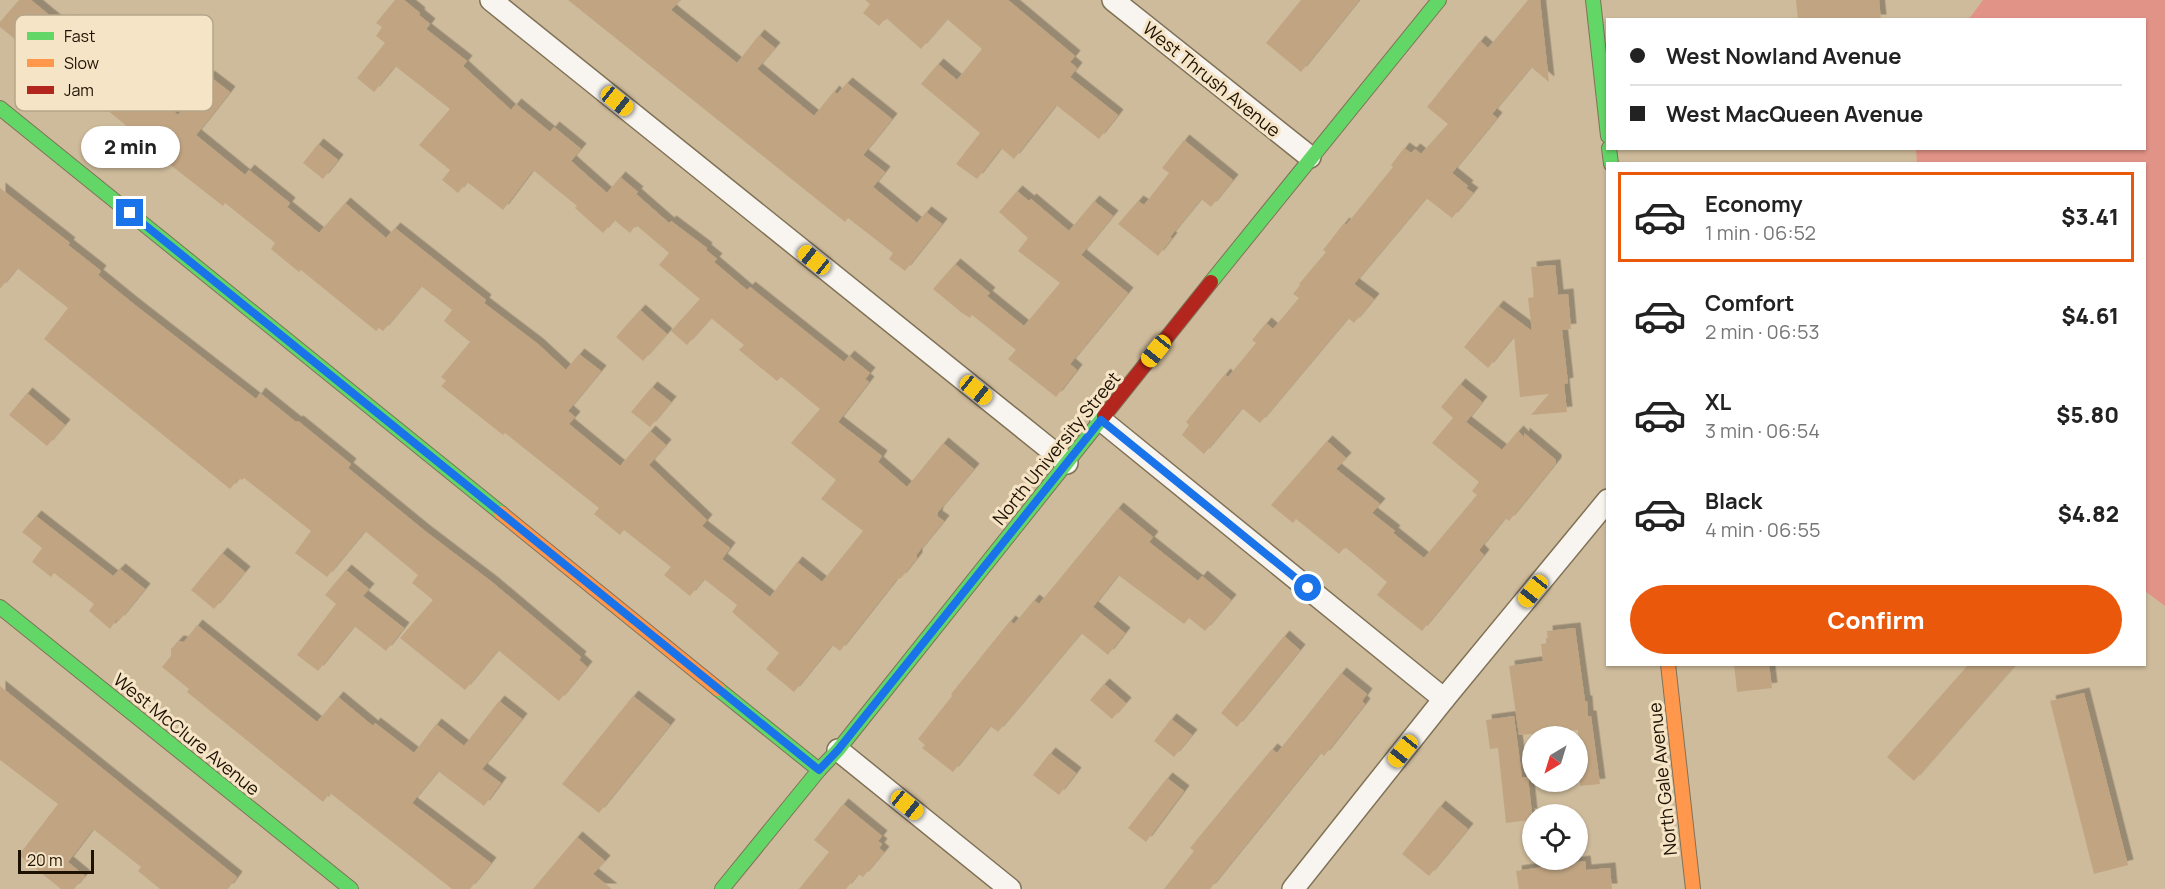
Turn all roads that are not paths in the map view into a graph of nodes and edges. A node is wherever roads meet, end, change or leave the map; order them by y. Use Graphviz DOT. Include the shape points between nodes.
graph roads {
  1 [pos="491,0"];
  2 [pos="1113,0"];
  3 [pos="1439,0"];
  4 [pos="1593,0"];
  5 [pos="0,108"];
  6 [pos="1606,118"];
  7 [pos="1310,157"];
  8 [pos="1101,420"];
  9 [pos="1067,463"];
  10 [pos="1606,502"];
  11 [pos="0,607"];
  12 [pos="1668,666"];
  13 [pos="1444,699"];
  14 [pos="838,750"];
  15 [pos="819,770"];
  16 [pos="351,889"];
  17 [pos="722,889"];
  18 [pos="1010,889"];
  19 [pos="1293,889"];
  20 [pos="1692,889"];
  1 -- 9 [label="street"];
  2 -- 7 [label="street, West Thrush Avenue"];
  3 -- 7 [label="main road, North University Street"];
  4 -- 6 [label="main road"];
  5 -- 15 [label="main road"];
  7 -- 8 [label="main road, North University Street"];
  8 -- 9 [label="main road, North University Street"];
  8 -- 13 [label="street"];
  9 -- 14 [label="main road, North University Street"];
  10 -- 13 [label="street"];
  11 -- 16 [label="main road, West McClure Avenue"];
  12 -- 20 [label="main road, North Gale Avenue"];
  13 -- 19 [label="street"];
  14 -- 15 [label="main road, North University Street"];
  14 -- 18 [label="street"];
  15 -- 17 [label="main road, North University Street"];
}
